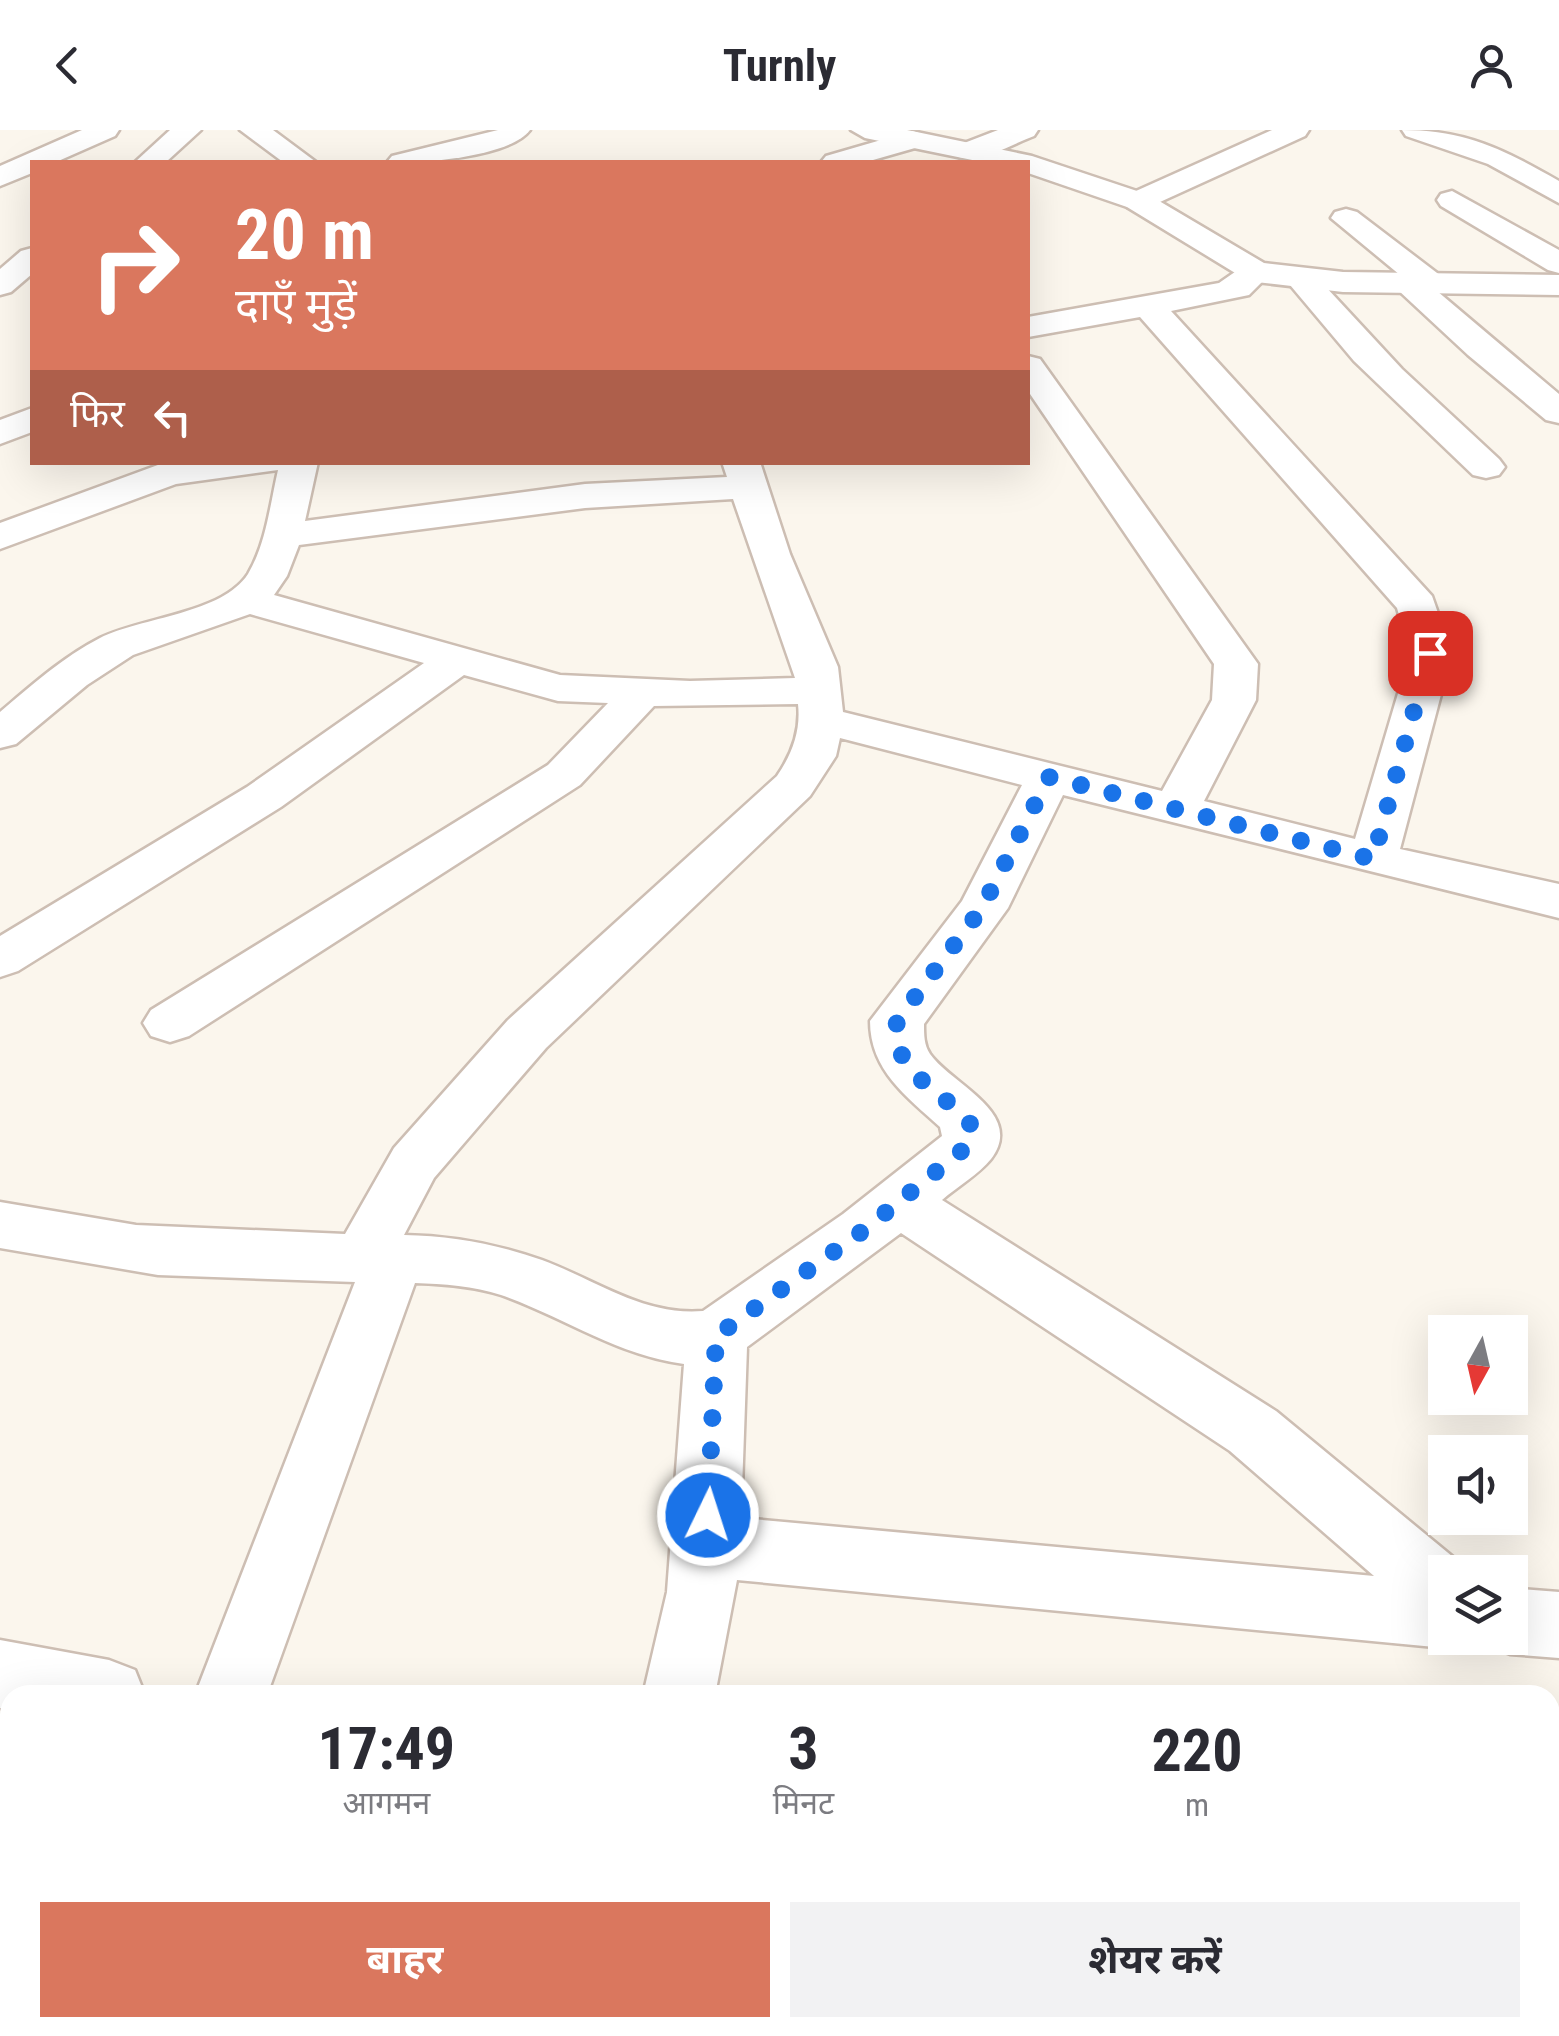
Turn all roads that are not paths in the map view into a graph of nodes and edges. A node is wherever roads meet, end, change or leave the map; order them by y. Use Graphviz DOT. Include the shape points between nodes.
graph roads {
  1 [pos="105,130"];
  2 [pos="187,130"];
  3 [pos="254,130"];
  4 [pos="516,130"];
  5 [pos="865,130"];
  6 [pos="1024,130"];
  7 [pos="1295,130"];
  8 [pos="1416,130"];
  9 [pos="904,150"];
  10 [pos="968,152"];
  11 [pos="470,155"];
  12 [pos="38,160"];
  13 [pos="151,160"];
  14 [pos="298,160"];
  15 [pos="421,160"];
  16 [pos="847,160"];
  17 [pos="1009,160"];
  18 [pos="30,164"];
  19 [pos="1030,165"];
  20 [pos="0,177"];
  21 [pos="1559,194"];
  22 [pos="1138,200"];
  23 [pos="1452,200"];
  24 [pos="1346,218"];
  25 [pos="30,260"];
  26 [pos="1559,263"];
  27 [pos="1256,272"];
  28 [pos="1301,279"];
  29 [pos="1420,283"];
  30 [pos="0,285"];
  31 [pos="1559,285"];
  32 [pos="1148,306"];
  33 [pos="1030,327"];
  34 [pos="1030,369"];
  35 [pos="1559,412"];
  36 [pos="30,420"];
  37 [pos="0,433"];
  38 [pos="240,465"];
  39 [pos="298,465"];
  40 [pos="1486,467"];
  41 [pos="745,475"];
  42 [pos="0,536"];
  43 [pos="280,536"];
  44 [pos="243,599"];
  45 [pos="457,660"];
  46 [pos="641,693"];
  47 [pos="821,705"];
  48 [pos="0,734"];
  49 [pos="1049,777"];
  50 [pos="1176,809"];
  51 [pos="1373,859"];
  52 [pos="1559,901"];
  53 [pos="0,959"];
  54 [pos="170,1023"];
  55 [pos="899,1202"];
  56 [pos="0,1225"];
  57 [pos="379,1258"];
  58 [pos="716,1336"];
  59 [pos="706,1546"];
  60 [pos="1428,1579"];
  61 [pos="1428,1613"];
  62 [pos="1528,1622"];
  63 [pos="1559,1625"];
  64 [pos="0,1674"];
  65 [pos="57,1685"];
  66 [pos="234,1685"];
  67 [pos="681,1685"];
  1 -- 12 [label="street"];
  2 -- 13 [label="street"];
  3 -- 14 [label="street"];
  4 -- 11 [label="street"];
  5 -- 9 [label="street"];
  6 -- 10 [label="street"];
  7 -- 22 [label="street"];
  8 -- 21 [label="street" via="1498,158"];
  9 -- 10 [label="street"];
  9 -- 16 [label="street"];
  10 -- 17 [label="street"];
  11 -- 15 [label="street"];
  18 -- 20 [label="street"];
  19 -- 22 [label="street"];
  22 -- 27 [label="street"];
  23 -- 26 [label="street"];
  24 -- 29 [label="street"];
  25 -- 30 [label="street"];
  27 -- 28 [label="street"];
  27 -- 32 [label="street" via="1238,288"];
  28 -- 29 [label="street"];
  28 -- 40 [label="street" via="1404,396"];
  29 -- 31 [label="street"];
  29 -- 35 [label="street" via="1480,348"];
  32 -- 33 [label="street"];
  32 -- 51 [label="street" via="1422,617 1430,653"];
  34 -- 50 [label="street" via="1236,664 1234,700"];
  36 -- 37 [label="street"];
  38 -- 42 [label="street" via="169,473"];
  39 -- 43 [label="street"];
  41 -- 43 [label="street"];
  41 -- 47 [label="street" via="816,667"];
  43 -- 44 [label="street" via="268,572"];
  44 -- 45 [label="street"];
  44 -- 48 [label="street" via="118,646"];
  45 -- 46 [label="street" via="558,688"];
  45 -- 53 [label="street" via="264,797"];
  46 -- 47 [label="street"];
  46 -- 54 [label="street" via="564,775"];
  47 -- 49 [label="street"];
  47 -- 57 [label="street" via="813,756 794,786 527,1034 459,1110 395,1191"];
  49 -- 50 [label="street"];
  49 -- 55 [label="street" via="982,908 897,1021 894,1040 902,1062 971,1125 970,1144"];
  50 -- 51 [label="street"];
  51 -- 52 [label="street"];
  55 -- 58 [label="street"];
  55 -- 60 [label="street" via="1254,1431"];
  56 -- 57 [label="street" via="114,1246"];
  57 -- 58 [label="street" via="429,1256 497,1270 635,1329 691,1341"];
  57 -- 66 [label="street"];
  58 -- 59 [label="street"];
  59 -- 61 [label="street"];
  59 -- 67 [label="street"];
  62 -- 63 [label="street"];
  64 -- 65 [label="street"];
}
